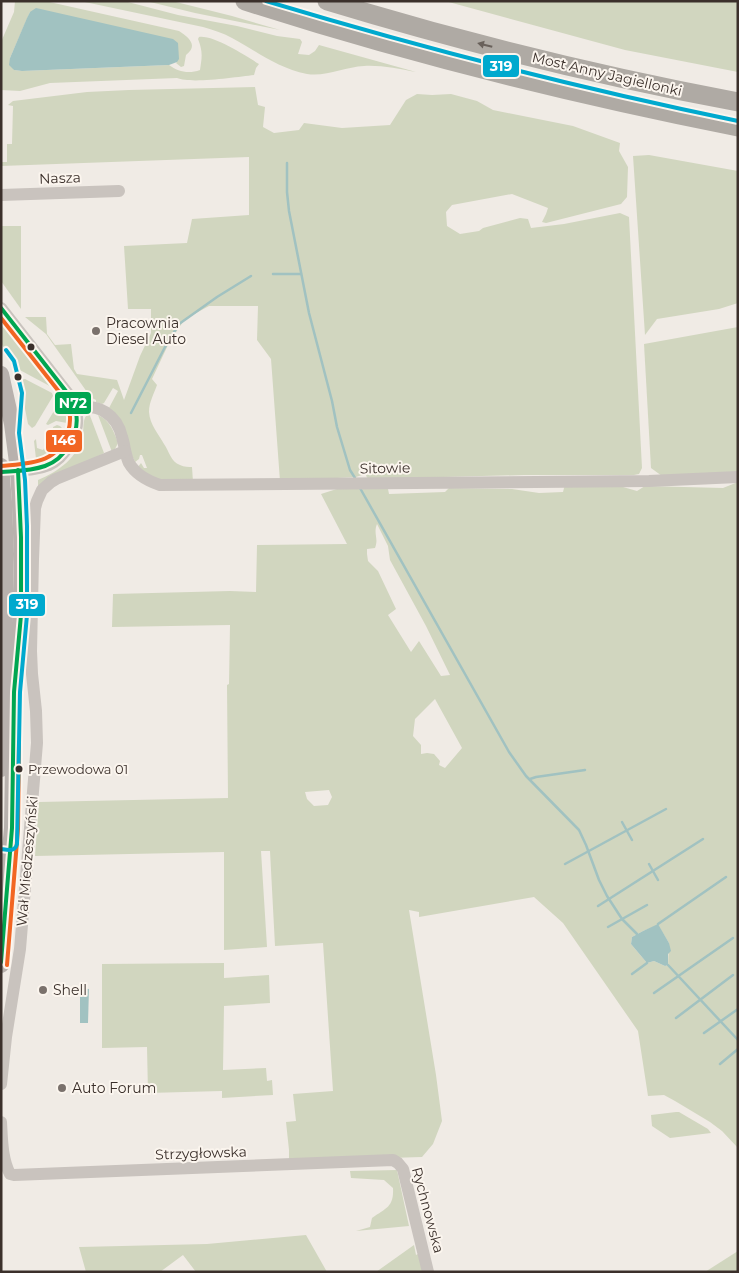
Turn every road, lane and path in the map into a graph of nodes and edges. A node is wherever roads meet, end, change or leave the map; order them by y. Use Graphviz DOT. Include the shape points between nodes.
graph roads {
  1 [pos="244,2"];
  2 [pos="329,2"];
  3 [pos="738,102"];
  4 [pos="738,127"];
  5 [pos="119,191"];
  6 [pos="1,195"];
  7 [pos="1,308"];
  8 [pos="1,374"];
  9 [pos="76,409"];
  10 [pos="125,451"];
  11 [pos="1,466"];
  12 [pos="6,472"];
  13 [pos="738,478"];
  14 [pos="1,769"];
  15 [pos="6,843"];
  16 [pos="1,965"];
  17 [pos="1,1084"];
  18 [pos="1,1122"];
  19 [pos="393,1160"];
  20 [pos="428,1272"];
  1 -- 4 [label="highway, Most Anny Jagiellonki" via="537,83"];
  3 -- 2 [label="highway, Most Anny Jagiellonki, one-way" via="502,50"];
  5 -- 6 [label="street, Nasza"];
  7 -- 9 [label="street" via="69,395"];
  8 -- 12 [label="main road, Wał Miedzeszyński" via="12,424"];
  9 -- 10 [label="street, Sitowie" via="94,407 111,416 120,430"];
  9 -- 12 [label="street" via="77,424 64,454 35,470"];
  10 -- 13 [label="street, Sitowie" via="134,470 142,477 160,485 173,486"];
  10 -- 17 [label="street, Wał Miedzeszyński" via="51,482 36,504 32,674 37,743 20,949"];
  11 -- 12 [label="main road, Wał Miedzeszyński"];
  12 -- 14 [label="main road, Wał Miedzeszyński"];
  12 -- 15 [label="main road, Wał Miedzeszyński" via="21,526 21,599 14,692 13,818"];
  15 -- 16 [label="main road, Wał Miedzeszyński"];
  18 -- 19 [label="street, Strzygłowska" via="6,1168 14,1175"];
  19 -- 20 [label="street, Rychnowska" via="403,1169"];
}
